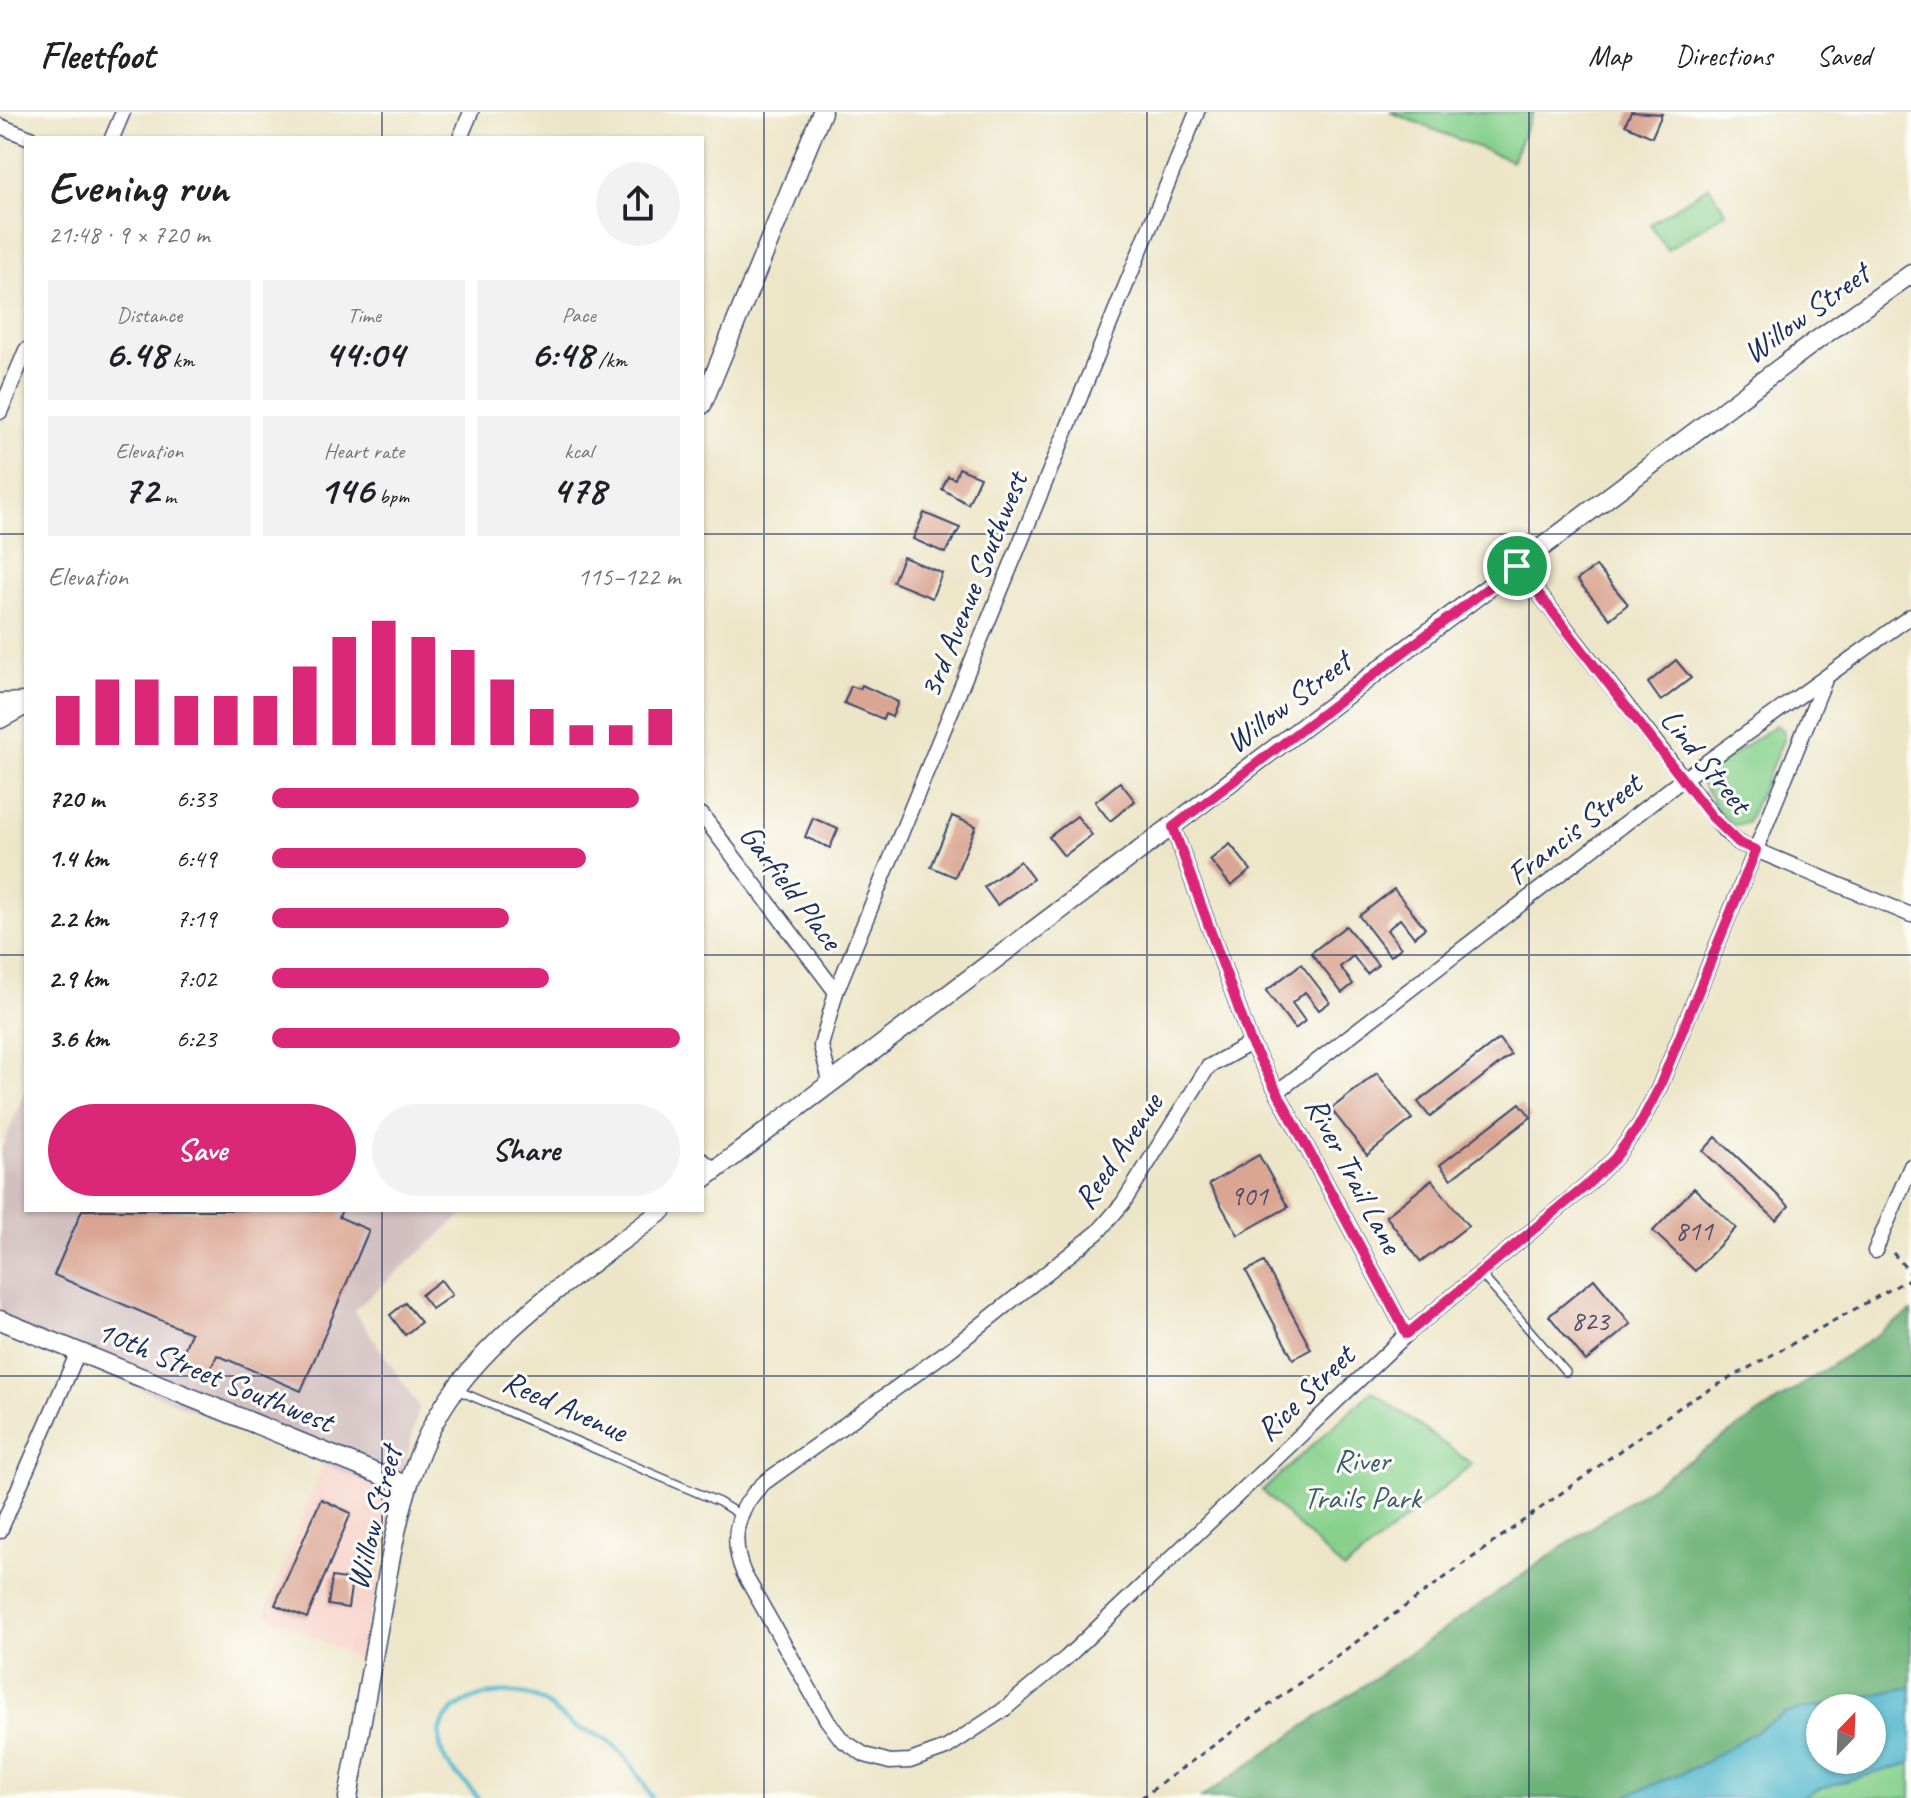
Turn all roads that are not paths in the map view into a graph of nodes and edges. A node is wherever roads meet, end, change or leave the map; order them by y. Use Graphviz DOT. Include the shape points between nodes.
graph roads {
  1 [pos="123,112"];
  2 [pos="471,112"];
  3 [pos="822,112"];
  4 [pos="1197,112"];
  5 [pos="0,126"];
  6 [pos="25,136"];
  7 [pos="113,136"];
  8 [pos="461,136"];
  9 [pos="1911,274"];
  10 [pos="24,355"];
  11 [pos="704,400"];
  12 [pos="0,412"];
  13 [pos="1517,566"];
  14 [pos="1911,616"];
  15 [pos="1826,677"];
  16 [pos="0,701"];
  17 [pos="24,702"];
  18 [pos="24,703"];
  19 [pos="0,719"];
  20 [pos="1683,779"];
  21 [pos="704,818"];
  22 [pos="1173,827"];
  23 [pos="1756,850"];
  24 [pos="1911,915"];
  25 [pos="836,992"];
  26 [pos="1251,1043"];
  27 [pos="831,1084"];
  28 [pos="1277,1092"];
  29 [pos="1911,1166"];
  30 [pos="706,1170"];
  31 [pos="660,1212"];
  32 [pos="1878,1244"];
  33 [pos="1480,1273"];
  34 [pos="0,1320"];
  35 [pos="1407,1334"];
  36 [pos="78,1352"];
  37 [pos="1566,1372"];
  38 [pos="455,1389"];
  39 [pos="408,1486"];
  40 [pos="740,1515"];
  41 [pos="0,1531"];
  42 [pos="348,1798"];
  1 -- 7 [label="street"];
  2 -- 8 [label="street"];
  3 -- 11 [label="street"];
  4 -- 25 [label="street, 3rd Avenue Southwest"];
  5 -- 6 [label="street"];
  9 -- 13 [label="street, Willow Street"];
  10 -- 12 [label="street"];
  13 -- 20 [label="street, Lind Street"];
  13 -- 22 [label="street, Willow Street"];
  14 -- 15 [label="street, Francis Street"];
  15 -- 20 [label="street, Francis Street"];
  15 -- 23 [label="street, Rice Street"];
  16 -- 17 [label="street"];
  18 -- 19 [label="street"];
  20 -- 23 [label="street, Lind Street" via="1725,831"];
  20 -- 28 [label="street, Francis Street"];
  21 -- 25 [label="street, Garfield Place"];
  22 -- 26 [label="street"];
  22 -- 27 [label="street, Willow Street"];
  23 -- 24 [label="street, Lind Street"];
  23 -- 33 [label="street, Rice Street" via="1640,1124 1586,1186"];
  25 -- 27 [label="street, 3rd Avenue Southwest" via="821,1046"];
  26 -- 28 [label="street, River Trail Lane"];
  26 -- 40 [label="street, Reed Avenue" via="1208,1067 1123,1203 1098,1232 952,1348 765,1482"];
  27 -- 30 [label="street, Willow Street"];
  28 -- 35 [label="street, River Trail Lane"];
  29 -- 32 [label="street"];
  31 -- 38 [label="street, Willow Street" via="524,1316"];
  33 -- 35 [label="street, Rice Street"];
  33 -- 37 [label="lane"];
  34 -- 36 [label="street, 10th Street Southwest"];
  35 -- 40 [label="street, Rice Street" via="1066,1658 1002,1711 928,1756 890,1762 865,1755 842,1740 744,1574 736,1555"];
  36 -- 39 [label="street, 10th Street Southwest"];
  36 -- 41 [label="street"];
  38 -- 39 [label="street, Willow Street" via="435,1419"];
  38 -- 40 [label="lane, Reed Avenue"];
  39 -- 42 [label="street, Willow Street"];
}
